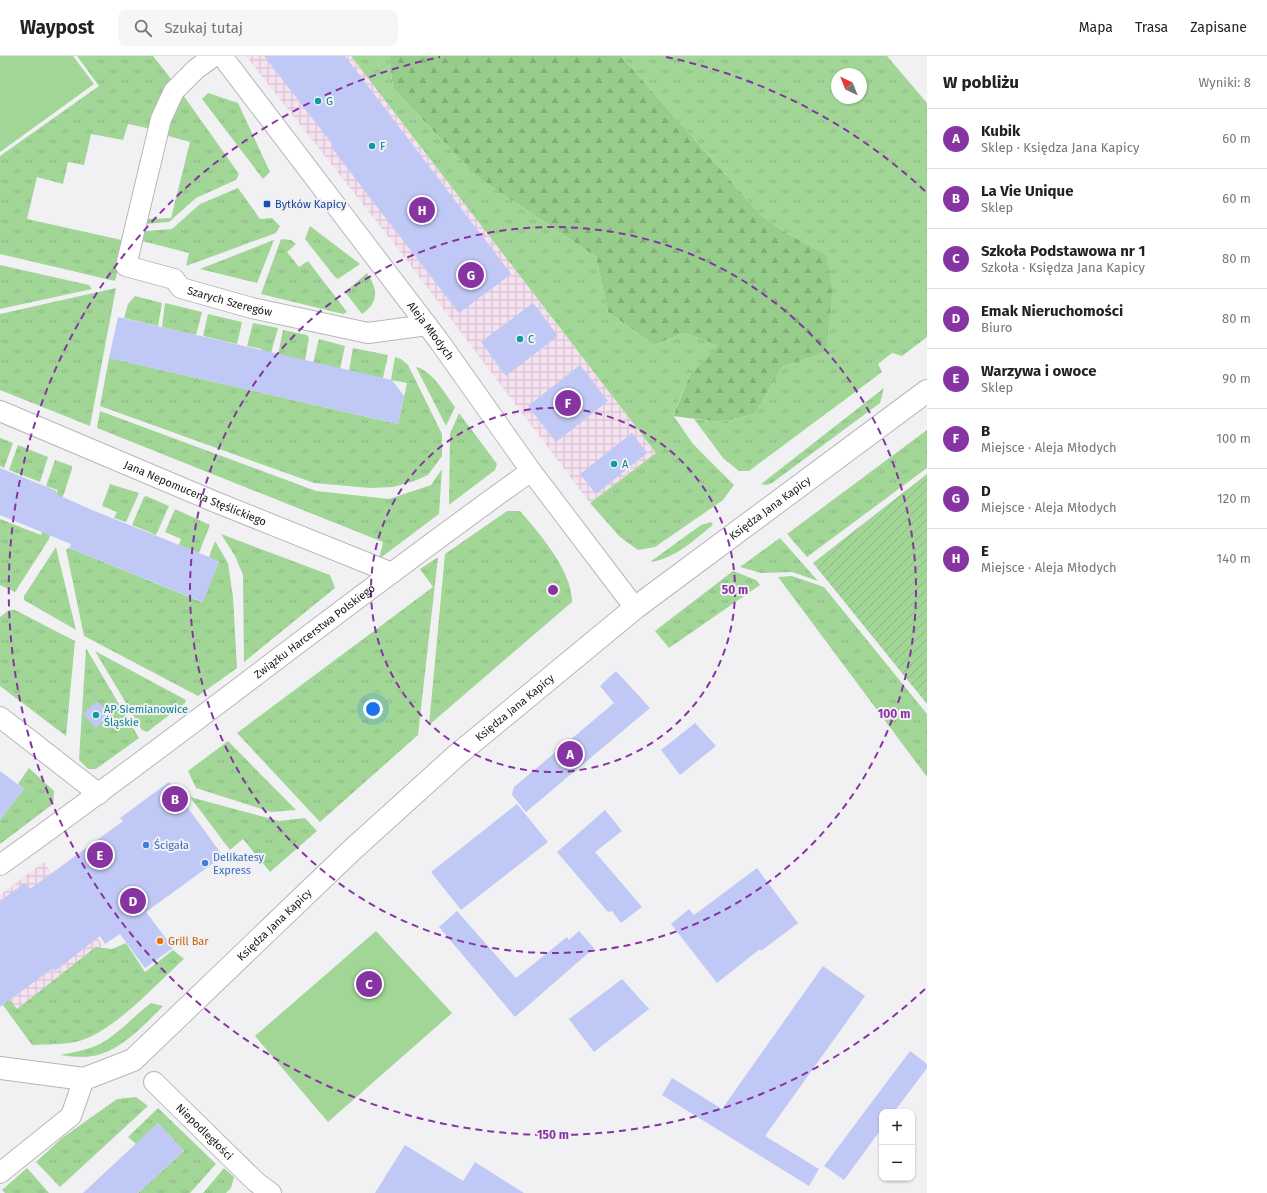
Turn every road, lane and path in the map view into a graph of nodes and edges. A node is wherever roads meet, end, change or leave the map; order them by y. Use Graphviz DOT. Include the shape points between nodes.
graph roads {
  1 [pos="214,56"];
  2 [pos="222,56"];
  3 [pos="427,325"];
  4 [pos="927,391"];
  5 [pos="0,411"];
  6 [pos="531,471"];
  7 [pos="392,573"];
  8 [pos="635,608"];
  9 [pos="0,717"];
  10 [pos="99,794"];
  11 [pos="0,865"];
  12 [pos="0,1068"];
  13 [pos="84,1079"];
  14 [pos="154,1082"];
  15 [pos="0,1173"];
  16 [pos="258,1190"];
  1 -- 3 [label="street, Szarych Szeregów" via="196,69 174,91 161,119 126,266 174,279 182,288 245,306 368,333"];
  2 -- 3 [label="street, Aleja Młodych"];
  3 -- 6 [label="street, Aleja Młodych"];
  4 -- 8 [label="street, Księdza Jana Kapicy"];
  5 -- 7 [label="street, Jana Nepomucena Stęślickiego"];
  6 -- 7 [label="street, Związku Harcerstwa Polskiego"];
  6 -- 8 [label="street, Aleja Młodych"];
  7 -- 10 [label="street, Związku Harcerstwa Polskiego"];
  8 -- 13 [label="street, Księdza Jana Kapicy" via="457,755 352,850 133,1060"];
  9 -- 10 [label="street"];
  10 -- 11 [label="street, Związku Harcerstwa Polskiego"];
  12 -- 13 [label="street"];
  13 -- 15 [label="street" via="71,1116"];
  14 -- 16 [label="street, Niepodległości"];
}
